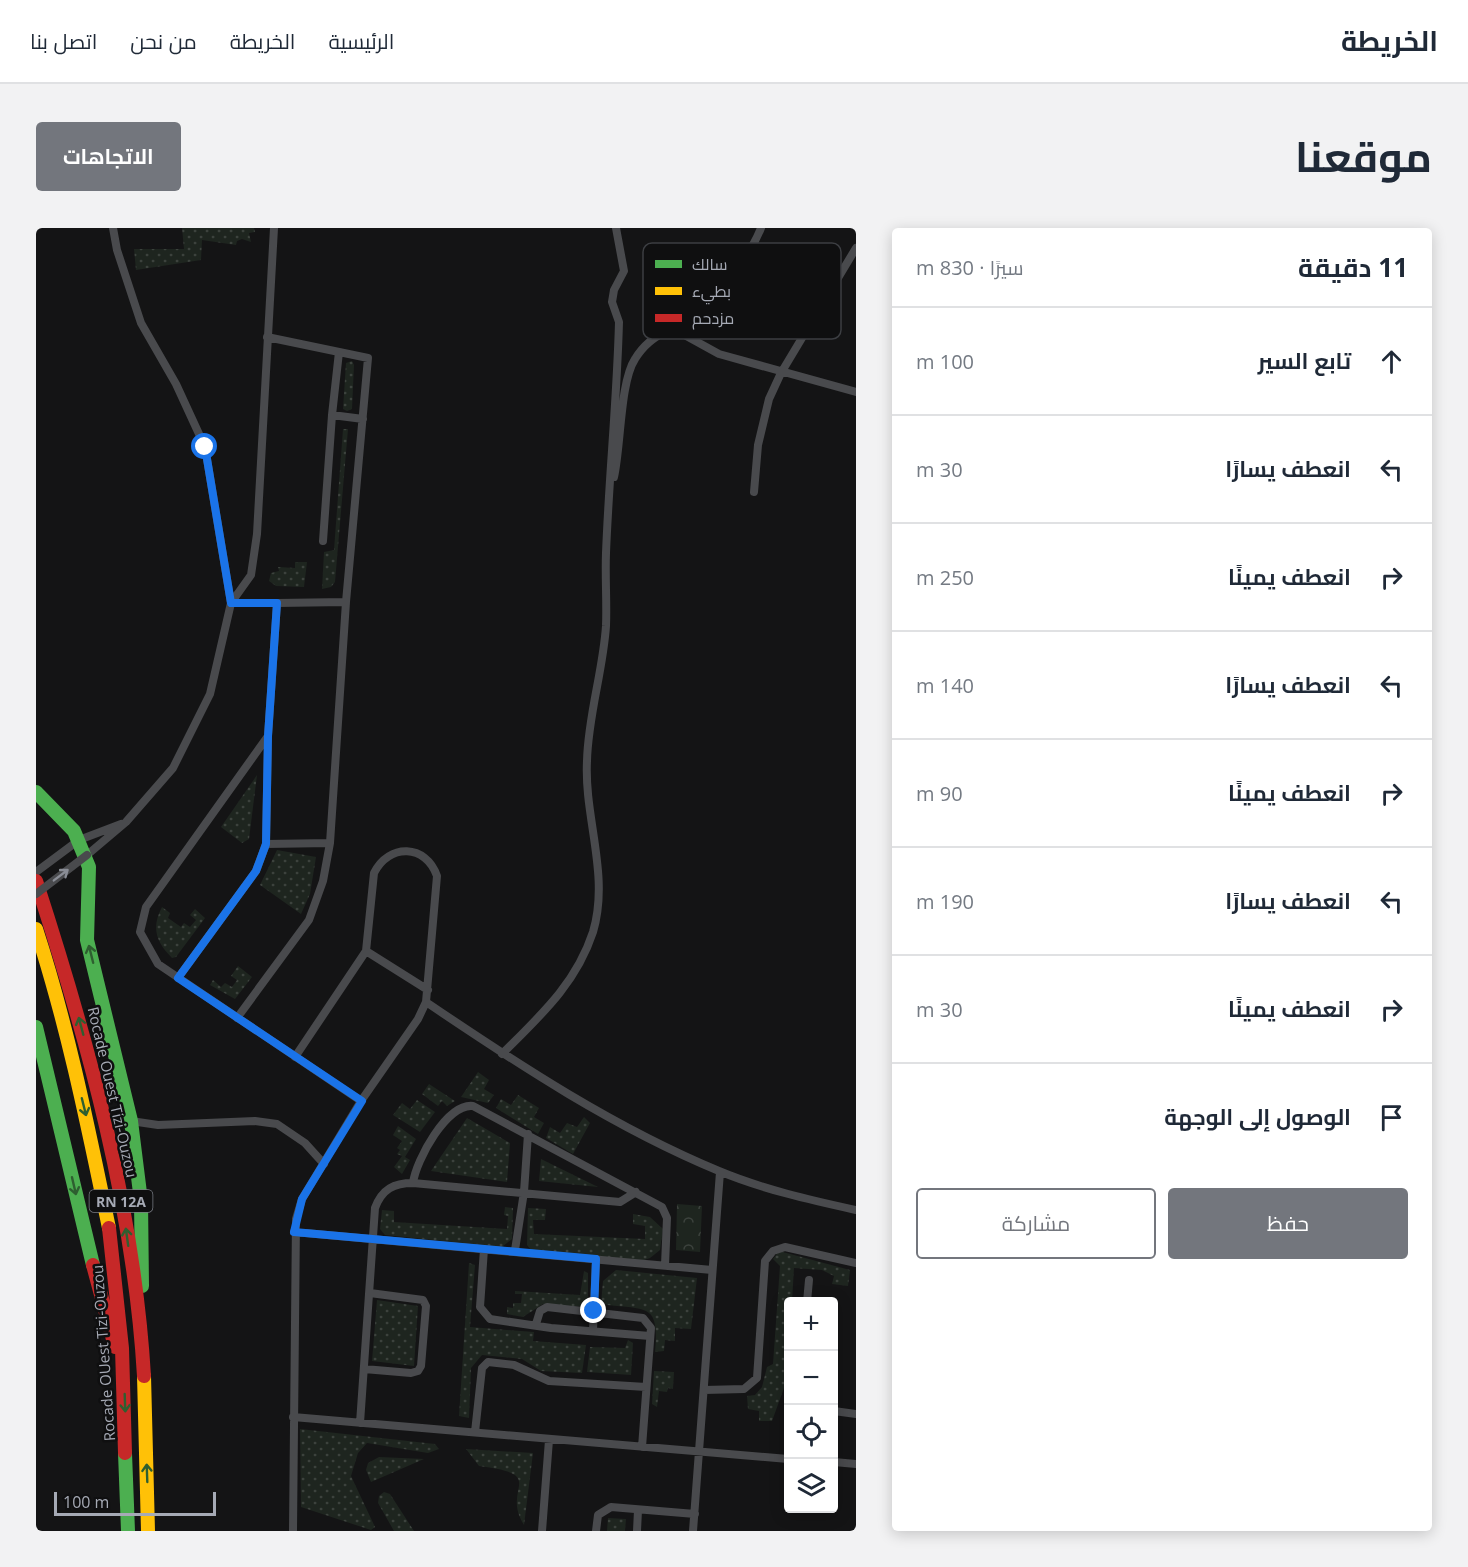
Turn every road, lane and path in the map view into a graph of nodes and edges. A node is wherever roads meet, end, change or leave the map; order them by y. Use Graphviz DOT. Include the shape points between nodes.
graph roads {
  1 [pos="113,228"];
  2 [pos="274,228"];
  3 [pos="616,228"];
  4 [pos="761,228"];
  5 [pos="752,243"];
  6 [pos="856,248"];
  7 [pos="841,273"];
  8 [pos="267,337"];
  9 [pos="650,339"];
  10 [pos="691,339"];
  11 [pos="801,339"];
  12 [pos="339,352"];
  13 [pos="781,373"];
  14 [pos="856,392"];
  15 [pos="332,415"];
  16 [pos="363,418"];
  17 [pos="754,492"];
  18 [pos="609,503"];
  19 [pos="323,541"];
  20 [pos="346,602"];
  21 [pos="231,603"];
  22 [pos="277,603"];
  23 [pos="268,736"];
  24 [pos="36,792"];
  25 [pos="126,822"];
  26 [pos="79,840"];
  27 [pos="330,843"];
  28 [pos="266,844"];
  29 [pos="87,855"];
  30 [pos="36,873"];
  31 [pos="36,881"];
  32 [pos="36,894"];
  33 [pos="36,929"];
  34 [pos="366,951"];
  35 [pos="178,978"];
  36 [pos="428,990"];
  37 [pos="426,1002"];
  38 [pos="237,1018"];
  39 [pos="36,1027"];
  40 [pos="502,1054"];
  41 [pos="295,1057"];
  42 [pos="362,1101"];
  43 [pos="131,1121"];
  44 [pos="528,1134"];
  45 [pos="324,1164"];
  46 [pos="720,1172"];
  47 [pos="413,1183"];
  48 [pos="524,1192"];
  49 [pos="636,1192"];
  50 [pos="856,1210"];
  51 [pos="294,1232"];
  52 [pos="373,1239"];
  53 [pos="484,1249"];
  54 [pos="514,1250"];
  55 [pos="596,1259"];
  56 [pos="856,1263"];
  57 [pos="665,1265"];
  58 [pos="712,1270"];
  59 [pos="809,1280"];
  60 [pos="370,1293"];
  61 [pos="807,1297"];
  62 [pos="594,1311"];
  63 [pos="536,1324"];
  64 [pos="593,1330"];
  65 [pos="650,1336"];
  66 [pos="142,1343"];
  67 [pos="364,1369"];
  68 [pos="124,1377"];
  69 [pos="646,1387"];
  70 [pos="704,1390"];
  71 [pos="838,1412"];
  72 [pos="856,1414"];
  73 [pos="293,1417"];
  74 [pos="360,1423"];
  75 [pos="474,1432"];
  76 [pos="549,1440"];
  77 [pos="642,1446"];
  78 [pos="699,1451"];
  79 [pos="784,1459"];
  80 [pos="838,1462"];
  81 [pos="856,1464"];
  82 [pos="638,1510"];
  83 [pos="694,1514"];
  84 [pos="128,1531"];
  85 [pos="148,1531"];
  86 [pos="292,1531"];
  87 [pos="542,1531"];
  88 [pos="596,1531"];
  89 [pos="637,1531"];
  90 [pos="693,1531"];
  1 -- 21 [label="street" via="141,323 176,384 205,447"];
  2 -- 8 [label="street"];
  3 -- 18 [label="street" via="624,271 612,302 619,322"];
  4 -- 5 [label="street"];
  6 -- 7 [label="street"];
  8 -- 12 [label="street"];
  8 -- 21 [label="street" via="257,534 251,575"];
  9 -- 18 [label="street" via="634,360 627,381"];
  10 -- 13 [label="street" via="718,354"];
  11 -- 13 [label="street"];
  12 -- 15 [label="street"];
  12 -- 16 [label="street" via="368,358"];
  13 -- 14 [label="street" via="813,378"];
  13 -- 17 [label="street" via="769,399 758,446"];
  15 -- 16 [label="street"];
  15 -- 19 [label="street"];
  16 -- 20 [label="street"];
  18 -- 40 [label="street" via="606,624 587,750 586,781 600,885 593,930 581,963 565,989"];
  20 -- 22 [label="street"];
  20 -- 27 [label="street"];
  21 -- 22 [label="street"];
  21 -- 25 [label="street" via="210,694 173,768"];
  22 -- 23 [label="street"];
  23 -- 28 [label="street"];
  23 -- 35 [label="street" via="146,907 140,932 158,964"];
  24 -- 26 [label="highway"];
  25 -- 26 [label="street"];
  25 -- 29 [label="street"];
  26 -- 29 [label="highway"];
  26 -- 30 [label="street"];
  27 -- 28 [label="street"];
  27 -- 38 [label="street" via="323,881 309,920"];
  28 -- 35 [label="street" via="256,871"];
  32 -- 29 [label="street, one-way, bridge"];
  43 -- 29 [label="highway, one-way" via="87,940"];
  66 -- 31 [label="highway, Rocade Ouest Tizi-Ouzou / RN 12A, one-way" via="104,1112 64,965"];
  33 -- 68 [label="highway, Rocade OUest Tizi-Ouzou / RN 12A, one-way" via="50,969 98,1172 118,1304"];
  34 -- 36 [label="street"];
  34 -- 36 [label="street" via="378,865 393,853 421,854 437,876"];
  34 -- 41 [label="street"];
  35 -- 38 [label="street"];
  36 -- 37 [label="street"];
  37 -- 40 [label="street"];
  37 -- 42 [label="street"];
  38 -- 41 [label="street"];
  39 -- 68 [label="highway, one-way" via="83,1228"];
  40 -- 46 [label="street" via="604,1114"];
  41 -- 42 [label="street"];
  42 -- 45 [label="street"];
  43 -- 45 [label="street" via="158,1125 255,1121 277,1124 305,1143"];
  43 -- 66 [label="highway" via="141,1201"];
  44 -- 47 [label="street" via="473,1106 458,1108 418,1162"];
  44 -- 48 [label="street"];
  44 -- 49 [label="street"];
  45 -- 51 [label="street" via="302,1199"];
  46 -- 50 [label="street"];
  46 -- 58 [label="street"];
  47 -- 48 [label="street"];
  47 -- 52 [label="street" via="392,1186 381,1195 375,1208"];
  48 -- 49 [label="street" via="620,1202"];
  48 -- 54 [label="street"];
  49 -- 57 [label="street" via="665,1212"];
  51 -- 52 [label="street"];
  51 -- 73 [label="street"];
  52 -- 53 [label="street"];
  52 -- 60 [label="street"];
  53 -- 54 [label="street"];
  53 -- 63 [label="street" via="480,1307 483,1314 490,1319"];
  54 -- 55 [label="street"];
  55 -- 57 [label="street"];
  55 -- 62 [label="street"];
  56 -- 70 [label="street" via="785,1247 773,1251 765,1262 758,1378 744,1389"];
  57 -- 58 [label="street"];
  58 -- 70 [label="street"];
  59 -- 61 [label="street"];
  60 -- 67 [label="street"];
  60 -- 67 [label="street" via="423,1300 426,1306 418,1371"];
  62 -- 63 [label="street" via="544,1308 538,1313"];
  62 -- 64 [label="street"];
  62 -- 65 [label="street" via="643,1318 650,1325"];
  63 -- 64 [label="street"];
  64 -- 65 [label="street"];
  65 -- 69 [label="street"];
  85 -- 66 [label="highway, Rocade Ouest Tizi-Ouzou / RN 12A, one-way"];
  67 -- 74 [label="street"];
  68 -- 84 [label="highway, Rocade OUest Tizi-Ouzou / RN 12A, one-way"];
  69 -- 75 [label="street" via="549,1381 514,1365 488,1362 482,1368"];
  69 -- 77 [label="street"];
  70 -- 78 [label="street"];
  71 -- 72 [label="street"];
  73 -- 74 [label="street"];
  73 -- 86 [label="street"];
  74 -- 75 [label="street"];
  75 -- 76 [label="street"];
  76 -- 77 [label="street"];
  76 -- 87 [label="street"];
  77 -- 78 [label="street"];
  78 -- 79 [label="street"];
  78 -- 83 [label="street"];
  80 -- 81 [label="street"];
  82 -- 83 [label="street"];
  82 -- 88 [label="street" via="606,1508 598,1515"];
  82 -- 89 [label="street"];
  83 -- 90 [label="street"];
}
